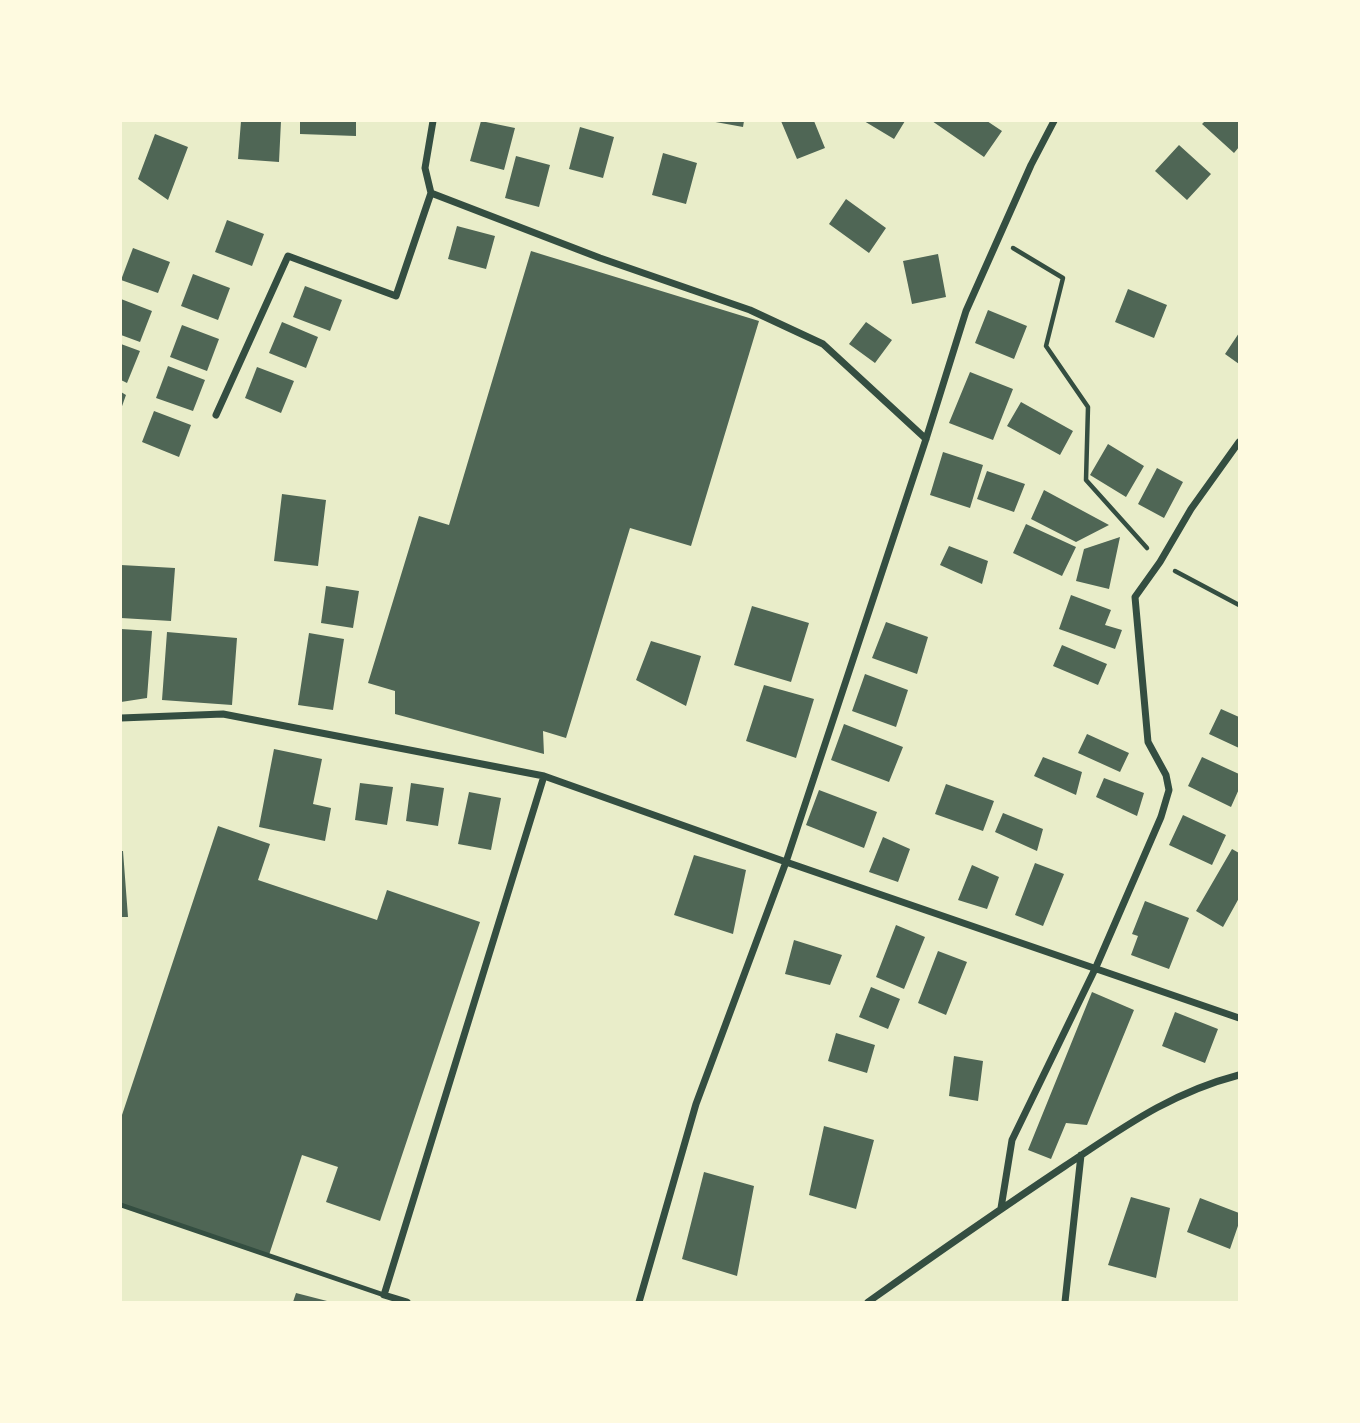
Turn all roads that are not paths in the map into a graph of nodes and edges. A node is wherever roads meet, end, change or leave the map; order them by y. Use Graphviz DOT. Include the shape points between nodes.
graph roads {
  1 [pos="433,121"];
  2 [pos="1054,121"];
  3 [pos="431,193"];
  4 [pos="216,415"];
  5 [pos="926,439"];
  6 [pos="1239,442"];
  7 [pos="121,718"];
  8 [pos="544,776"];
  9 [pos="786,862"];
  10 [pos="1096,967"];
  11 [pos="1239,1018"];
  12 [pos="1239,1075"];
  13 [pos="1081,1155"];
  14 [pos="121,1205"];
  15 [pos="1001,1208"];
  16 [pos="384,1295"];
  17 [pos="407,1302"];
  18 [pos="639,1302"];
  19 [pos="868,1302"];
  20 [pos="1065,1302"];
  1 -- 3 [label="street" via="425,168"];
  2 -- 5 [label="street" via="966,311"];
  3 -- 4 [label="street" via="396,296 288,257"];
  3 -- 5 [label="street" via="750,310 823,344"];
  5 -- 9 [label="street"];
  6 -- 10 [label="street" via="1135,597 1148,742 1169,790"];
  7 -- 8 [label="street" via="223,714"];
  8 -- 9 [label="street"];
  8 -- 16 [label="street"];
  9 -- 10 [label="street"];
  9 -- 18 [label="street" via="696,1104"];
  10 -- 11 [label="street"];
  10 -- 15 [label="street" via="1012,1140"];
  12 -- 13 [label="street" via="1208,1083 1144,1113"];
  13 -- 15 [label="street"];
  13 -- 20 [label="street"];
  14 -- 16 [label="lane"];
  15 -- 19 [label="street"];
  16 -- 17 [label="street"];
}
